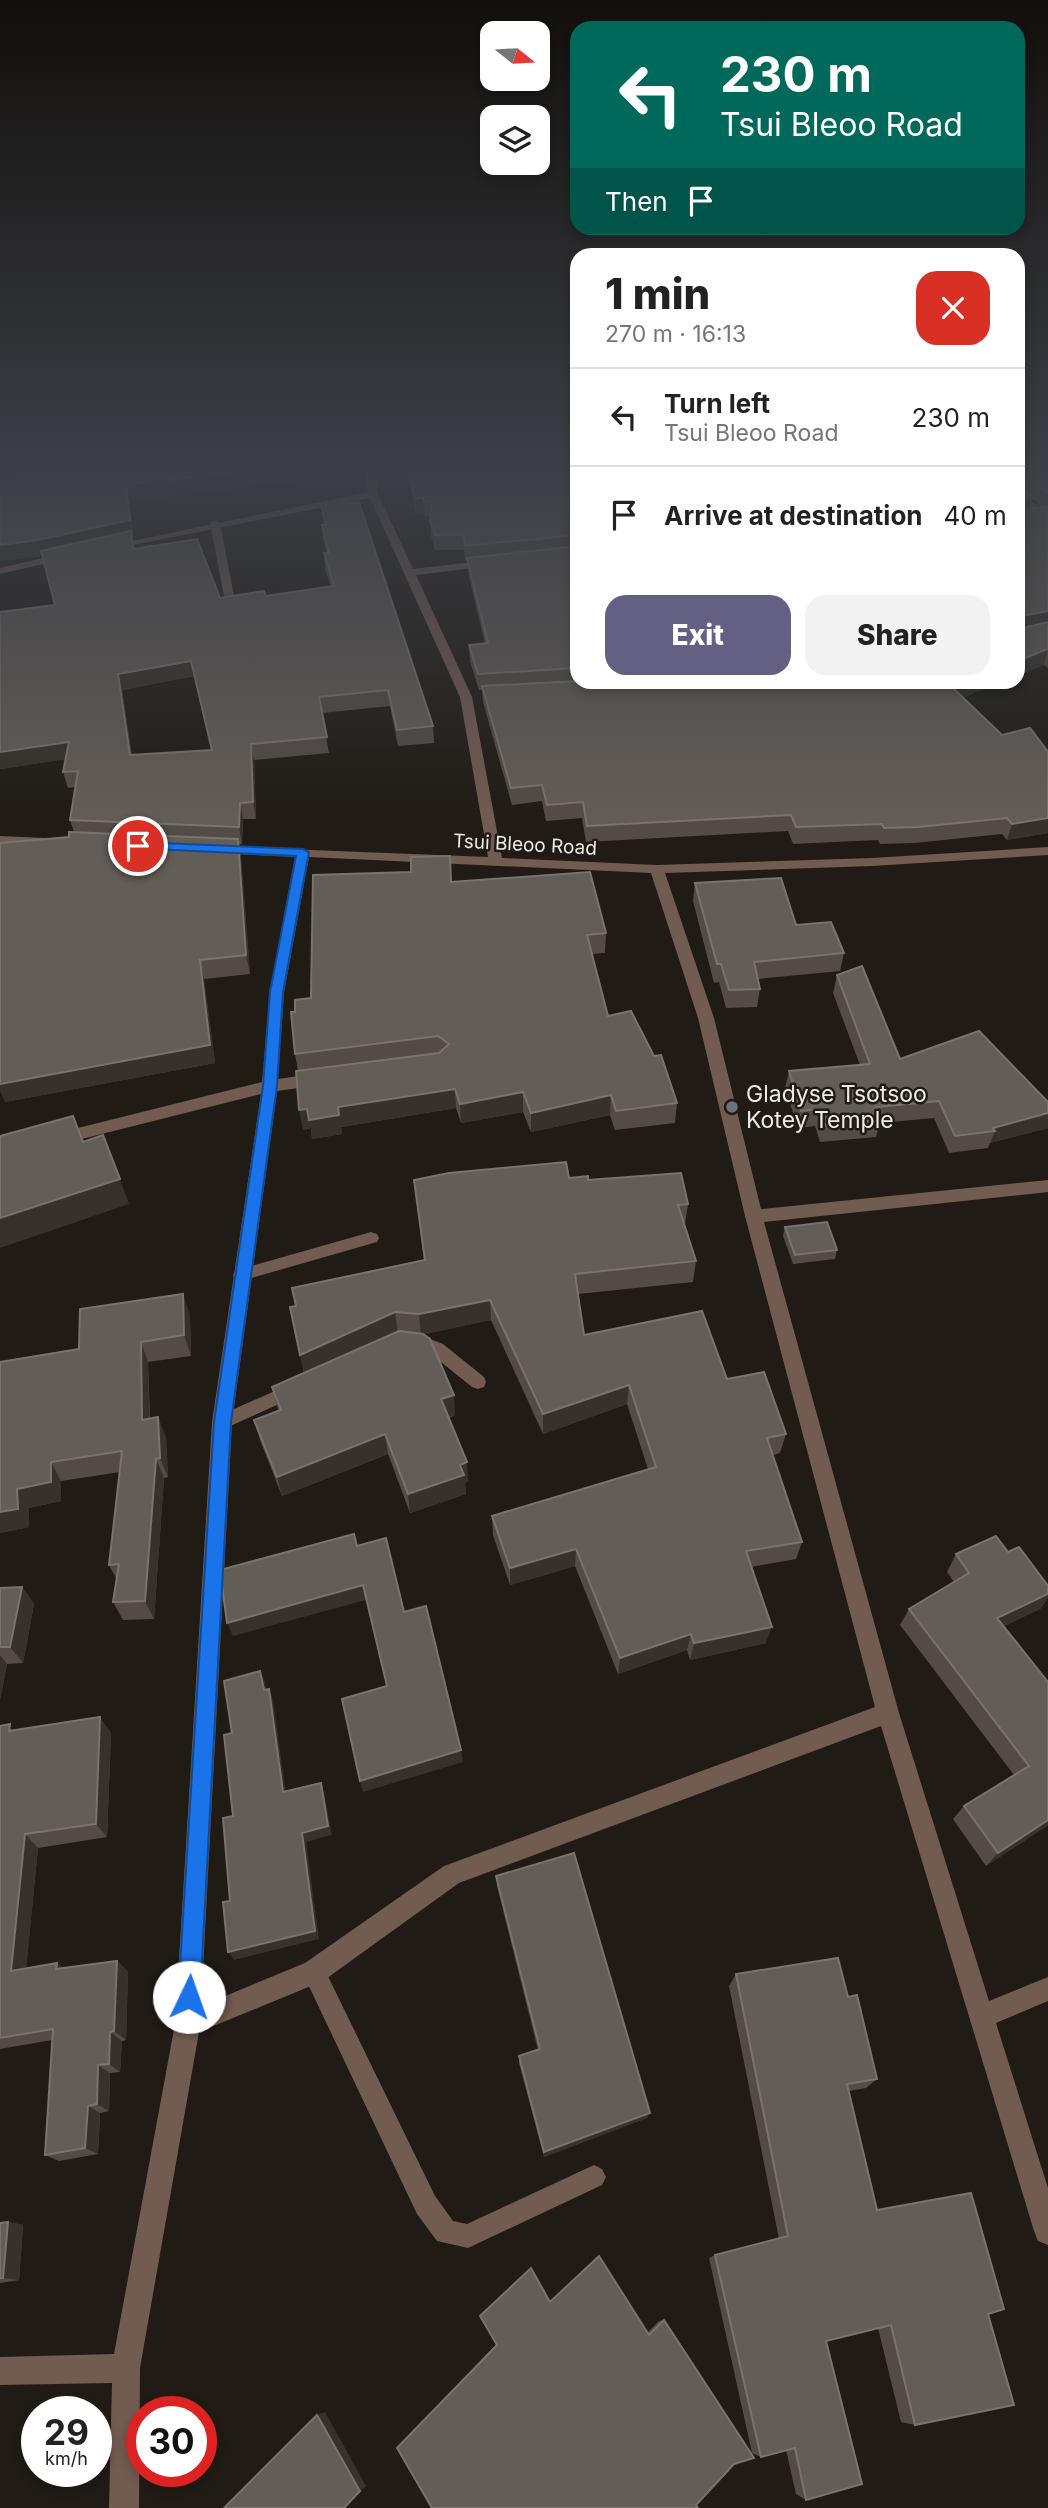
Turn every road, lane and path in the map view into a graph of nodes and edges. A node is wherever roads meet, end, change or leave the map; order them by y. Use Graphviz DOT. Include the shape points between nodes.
graph roads {
  1 [pos="227,583"];
  2 [pos="414,583"];
  3 [pos="229,596"];
  4 [pos="0,840"];
  5 [pos="55,842"];
  6 [pos="206,849"];
  7 [pos="1048,851"];
  8 [pos="303,852"];
  9 [pos="495,862"];
  10 [pos="657,869"];
  11 [pos="335,1077"];
  12 [pos="270,1086"];
  13 [pos="41,1144"];
  14 [pos="1048,1186"];
  15 [pos="754,1216"];
  16 [pos="371,1238"];
  17 [pos="241,1275"];
  18 [pos="399,1342"];
  19 [pos="311,1382"];
  20 [pos="478,1382"];
  21 [pos="222,1422"];
  22 [pos="888,1713"];
  23 [pos="314,1972"];
  24 [pos="1048,1989"];
  25 [pos="982,2017"];
  26 [pos="188,2024"];
  27 [pos="594,2177"];
  28 [pos="1048,2231"];
  29 [pos="126,2368"];
  30 [pos="0,2371"];
  31 [pos="124,2508"];
  1 -- 3 [label="lane"];
  2 -- 9 [label="street" via="473,696"];
  4 -- 5 [label="street"];
  6 -- 8 [label="street, Tsui Bleoo Road"];
  7 -- 10 [label="street, Tsui Bleoo Road"];
  8 -- 9 [label="street, Tsui Bleoo Road"];
  8 -- 12 [label="street" via="276,992"];
  9 -- 10 [label="street, Tsui Bleoo Road"];
  10 -- 15 [label="street" via="706,1018"];
  11 -- 12 [label="street"];
  12 -- 13 [label="street"];
  12 -- 17 [label="street"];
  14 -- 15 [label="street"];
  15 -- 22 [label="street"];
  16 -- 17 [label="lane"];
  17 -- 21 [label="street"];
  18 -- 20 [label="lane" via="429,1344"];
  19 -- 21 [label="lane"];
  21 -- 26 [label="street"];
  22 -- 23 [label="street" via="452,1874"];
  22 -- 25 [label="street"];
  23 -- 26 [label="street"];
  23 -- 27 [label="lane" via="426,2205 446,2232 468,2236"];
  24 -- 25 [label="street"];
  25 -- 28 [label="street"];
  26 -- 29 [label="street"];
  29 -- 30 [label="street"];
  29 -- 31 [label="street"];
}
